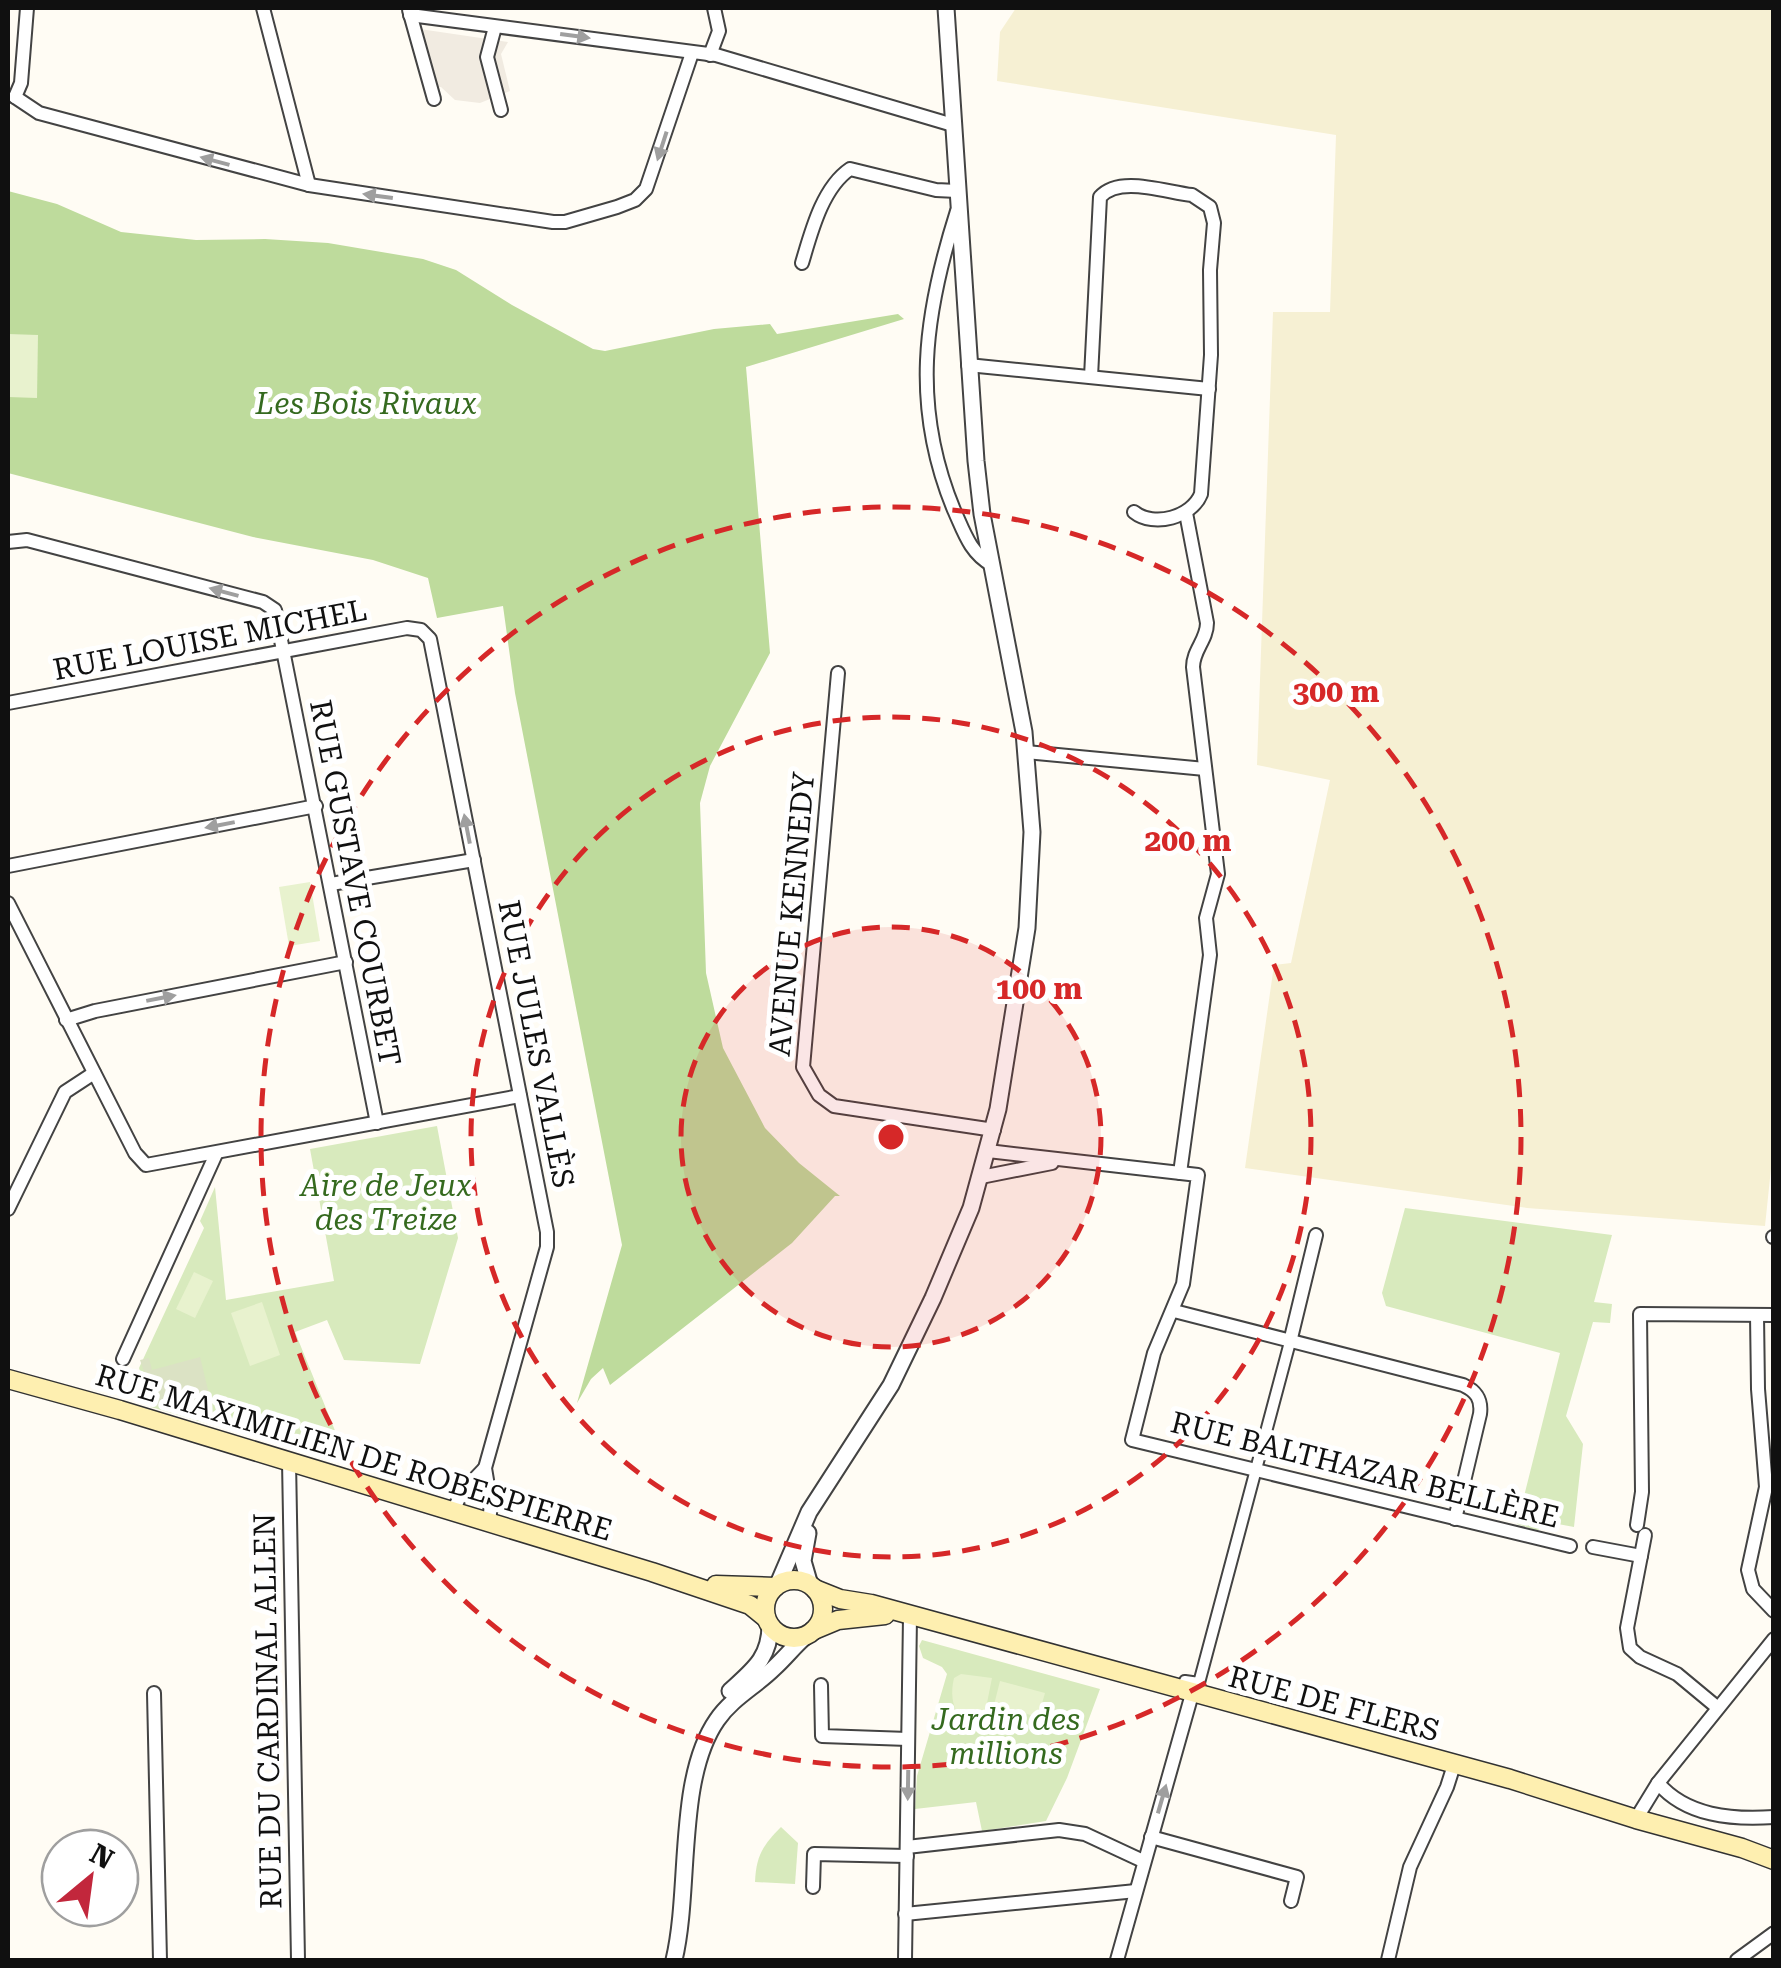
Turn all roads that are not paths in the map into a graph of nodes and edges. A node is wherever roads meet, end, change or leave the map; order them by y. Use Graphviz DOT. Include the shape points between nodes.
graph roads {
  1 [pos="27,8"];
  2 [pos="263,8"];
  3 [pos="451,8"];
  4 [pos="469,8"];
  5 [pos="714,8"];
  6 [pos="946,8"];
  7 [pos="409,12"];
  8 [pos="436,18"];
  9 [pos="478,25"];
  10 [pos="495,27"];
  11 [pos="692,53"];
  12 [pos="710,54"];
  13 [pos="434,99"];
  14 [pos="12,100"];
  15 [pos="501,110"];
  16 [pos="953,125"];
  17 [pos="310,185"];
  18 [pos="957,190"];
  19 [pos="958,208"];
  20 [pos="802,263"];
  21 [pos="968,365"];
  22 [pos="1090,377"];
  23 [pos="1208,389"];
  24 [pos="1134,512"];
  25 [pos="1186,513"];
  26 [pos="8,542"];
  27 [pos="992,565"];
  28 [pos="421,630"];
  29 [pos="284,652"];
  30 [pos="838,673"];
  31 [pos="8,703"];
  32 [pos="1026,752"];
  33 [pos="1205,769"];
  34 [pos="316,806"];
  35 [pos="474,860"];
  36 [pos="8,866"];
  37 [pos="331,884"];
  38 [pos="8,904"];
  39 [pos="346,962"];
  40 [pos="66,1020"];
  41 [pos="94,1073"];
  42 [pos="520,1096"];
  43 [pos="377,1123"];
  44 [pos="994,1130"];
  45 [pos="988,1151"];
  46 [pos="216,1154"];
  47 [pos="1066,1161"];
  48 [pos="1180,1173"];
  49 [pos="981,1177"];
  50 [pos="8,1209"];
  51 [pos="1316,1235"];
  52 [pos="1174,1311"];
  53 [pos="1774,1314"];
  54 [pos="1757,1315"];
  55 [pos="1290,1342"];
  56 [pos="123,1359"];
  57 [pos="8,1376"];
  58 [pos="288,1461"];
  59 [pos="485,1468"];
  60 [pos="1258,1471"];
  61 [pos="829,1484"];
  62 [pos="1770,1488"];
  63 [pos="453,1512"];
  64 [pos="1455,1519"];
  65 [pos="488,1522"];
  66 [pos="1570,1546"];
  67 [pos="1593,1547"];
  68 [pos="1641,1556"];
  69 [pos="652,1572"];
  70 [pos="777,1586"];
  71 [pos="813,1587"];
  72 [pos="1774,1610"];
  73 [pos="910,1617"];
  74 [pos="768,1622"];
  75 [pos="810,1633"];
  76 [pos="1774,1639"];
  77 [pos="822,1685"];
  78 [pos="154,1693"];
  79 [pos="1187,1693"];
  80 [pos="1718,1708"];
  81 [pos="908,1739"];
  82 [pos="1454,1765"];
  83 [pos="1658,1783"];
  84 [pos="1774,1818"];
  85 [pos="1636,1820"];
  86 [pos="1151,1837"];
  87 [pos="1742,1848"];
  88 [pos="907,1852"];
  89 [pos="1774,1852"];
  90 [pos="1774,1860"];
  91 [pos="1144,1861"];
  92 [pos="813,1888"];
  93 [pos="1136,1891"];
  94 [pos="1291,1901"];
  95 [pos="906,1914"];
  96 [pos="1774,1933"];
  97 [pos="160,1960"];
  98 [pos="298,1960"];
  99 [pos="672,1960"];
  100 [pos="905,1960"];
  101 [pos="1117,1960"];
  102 [pos="1388,1960"];
  103 [pos="1737,1960"];
  1 -- 14 [label="street" via="21,84"];
  2 -- 17 [label="street"];
  3 -- 8 [label="street"];
  4 -- 9 [label="street"];
  5 -- 12 [label="street" via="719,31"];
  6 -- 16 [label="street"];
  7 -- 8 [label="street"];
  7 -- 13 [label="street"];
  8 -- 9 [label="street"];
  9 -- 10 [label="street"];
  10 -- 11 [label="street, one-way"];
  10 -- 15 [label="street" via="488,64"];
  11 -- 12 [label="street"];
  11 -- 17 [label="street, one-way" via="649,184 617,207 559,222"];
  12 -- 16 [label="street"];
  17 -- 14 [label="street, one-way" via="39,113"];
  16 -- 18 [label="street"];
  18 -- 19 [label="street"];
  18 -- 20 [label="street" via="850,169 812,230"];
  19 -- 21 [label="street"];
  19 -- 27 [label="street" via="930,324 926,398 940,477 971,547"];
  21 -- 22 [label="street"];
  21 -- 27 [label="street"];
  22 -- 23 [label="street"];
  22 -- 23 [label="street" via="1098,203 1108,189 1123,184 1192,195 1212,212"];
  23 -- 25 [label="street" via="1200,494"];
  24 -- 25 [label="street" via="1150,520"];
  25 -- 33 [label="street" via="1207,623 1192,662"];
  29 -- 26 [label="street, RUE GUSTAVE COURBET, one-way" via="278,615 262,602 27,540"];
  27 -- 32 [label="street"];
  28 -- 29 [label="street, RUE LOUISE MICHEL"];
  35 -- 28 [label="street, RUE JULES VALLÈS, one-way" via="431,644"];
  29 -- 31 [label="street, RUE LOUISE MICHEL"];
  29 -- 34 [label="street, RUE GUSTAVE COURBET"];
  30 -- 44 [label="street, AVENUE KENNEDY" via="802,1067 834,1106"];
  32 -- 33 [label="street"];
  32 -- 44 [label="street" via="1028,913"];
  33 -- 48 [label="street" via="1218,874 1206,918 1211,948"];
  34 -- 36 [label="street, one-way"];
  34 -- 37 [label="street, RUE GUSTAVE COURBET"];
  35 -- 37 [label="street"];
  35 -- 42 [label="street, RUE JULES VALLÈS"];
  37 -- 39 [label="street, RUE GUSTAVE COURBET"];
  38 -- 40 [label="street"];
  40 -- 39 [label="street, one-way"];
  39 -- 43 [label="street, RUE GUSTAVE COURBET"];
  40 -- 41 [label="street"];
  41 -- 46 [label="street" via="141,1162 156,1166"];
  41 -- 50 [label="street" via="65,1092"];
  42 -- 43 [label="street"];
  42 -- 59 [label="street, RUE JULES VALLÈS" via="546,1247"];
  43 -- 46 [label="street"];
  44 -- 45 [label="street"];
  45 -- 47 [label="street"];
  45 -- 49 [label="street"];
  46 -- 56 [label="street"];
  47 -- 48 [label="street"];
  47 -- 49 [label="street"];
  48 -- 52 [label="street" via="1198,1175"];
  49 -- 61 [label="street" via="902,1364"];
  51 -- 55 [label="street"];
  52 -- 55 [label="street"];
  52 -- 60 [label="street, RUE BALTHAZAR BELLÈRE" via="1154,1353 1132,1440"];
  53 -- 54 [label="street"];
  54 -- 62 [label="street"];
  54 -- 68 [label="street" via="1640,1314"];
  55 -- 60 [label="street"];
  55 -- 64 [label="street" via="1474,1391 1480,1414"];
  57 -- 58 [label="main road, RUE MAXIMILIEN DE ROBESPIERRE"];
  58 -- 63 [label="main road, RUE MAXIMILIEN DE ROBESPIERRE"];
  58 -- 98 [label="street, RUE DU CARDINAL ALLEN"];
  59 -- 63 [label="street, RUE JULES VALLÈS"];
  59 -- 65 [label="street, RUE JULES VALLÈS"];
  60 -- 64 [label="street, RUE BALTHAZAR BELLÈRE"];
  60 -- 79 [label="street" via="1199,1682 1185,1681"];
  61 -- 70 [label="street"];
  61 -- 71 [label="street" via="804,1546"];
  62 -- 72 [label="street" via="1748,1570 1753,1589"];
  63 -- 65 [label="main road, RUE MAXIMILIEN DE ROBESPIERRE"];
  64 -- 66 [label="street, RUE BALTHAZAR BELLÈRE"];
  65 -- 69 [label="main road, RUE MAXIMILIEN DE ROBESPIERRE"];
  67 -- 68 [label="street"];
  68 -- 80 [label="street" via="1630,1648"];
  69 -- 70 [label="main road, RUE MAXIMILIEN DE ROBESPIERRE" via="733,1587"];
  69 -- 74 [label="main road, RUE MAXIMILIEN DE ROBESPIERRE" via="750,1605"];
  70 -- 71 [label="main road" via="794,1580"];
  70 -- 74 [label="main road" via="766,1601"];
  71 -- 73 [label="main road, RUE DE FLERS"];
  71 -- 75 [label="main road" via="823,1608"];
  73 -- 75 [label="main road, RUE DE FLERS" via="868,1615"];
  73 -- 79 [label="main road, RUE DE FLERS"];
  73 -- 81 [label="street"];
  74 -- 75 [label="main road" via="786,1637"];
  74 -- 99 [label="street" via="764,1658 712,1711 690,1758"];
  75 -- 99 [label="street" via="727,1707 702,1746"];
  76 -- 80 [label="street"];
  77 -- 81 [label="street" via="822,1736"];
  78 -- 97 [label="street"];
  79 -- 82 [label="main road, RUE DE FLERS"];
  86 -- 79 [label="street, one-way"];
  80 -- 83 [label="street"];
  81 -- 88 [label="street, one-way"];
  82 -- 85 [label="main road, RUE DE FLERS"];
  82 -- 102 [label="street" via="1410,1867"];
  83 -- 84 [label="street" via="1691,1808"];
  83 -- 85 [label="street"];
  85 -- 87 [label="main road, RUE DE FLERS"];
  86 -- 91 [label="street"];
  86 -- 94 [label="street" via="1297,1877"];
  87 -- 89 [label="main road, RUE DE FLERS"];
  87 -- 90 [label="main road, RUE DE FLERS"];
  88 -- 91 [label="street" via="1059,1830 1085,1834"];
  88 -- 92 [label="street" via="814,1854"];
  88 -- 95 [label="street"];
  91 -- 93 [label="street"];
  93 -- 95 [label="street"];
  93 -- 101 [label="street"];
  95 -- 100 [label="street"];
  96 -- 103 [label="street"];
}
